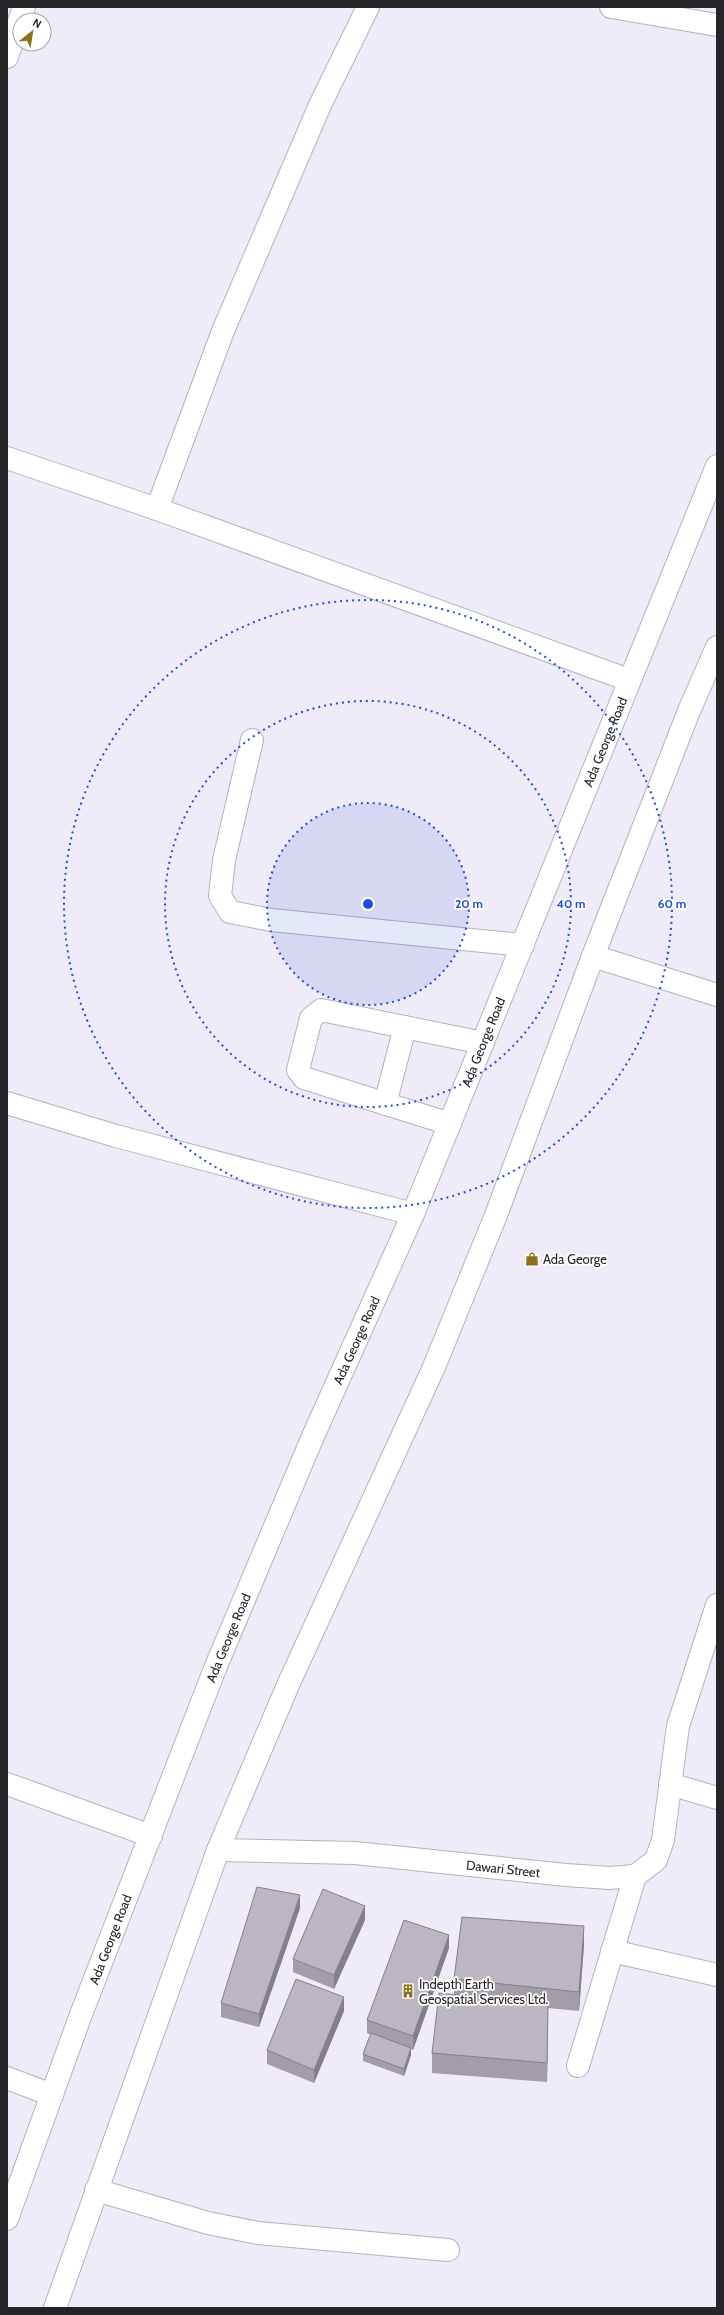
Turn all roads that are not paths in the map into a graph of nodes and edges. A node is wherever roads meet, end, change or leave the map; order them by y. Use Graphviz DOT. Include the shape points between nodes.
graph roads {
  1 [pos="24,7"];
  2 [pos="368,7"];
  3 [pos="611,7"];
  4 [pos="717,25"];
  5 [pos="7,57"];
  6 [pos="7,458"];
  7 [pos="717,466"];
  8 [pos="156,509"];
  9 [pos="717,647"];
  10 [pos="629,680"];
  11 [pos="252,740"];
  12 [pos="523,945"];
  13 [pos="593,956"];
  14 [pos="717,995"];
  15 [pos="405,1027"];
  16 [pos="484,1043"];
  17 [pos="7,1102"];
  18 [pos="385,1104"];
  19 [pos="450,1124"];
  20 [pos="413,1214"];
  21 [pos="717,1606"];
  22 [pos="7,1784"];
  23 [pos="670,1784"];
  24 [pos="717,1798"];
  25 [pos="151,1836"];
  26 [pos="218,1850"];
  27 [pos="635,1876"];
  28 [pos="612,1951"];
  29 [pos="717,1975"];
  30 [pos="578,2066"];
  31 [pos="7,2078"];
  32 [pos="52,2095"];
  33 [pos="96,2190"];
  34 [pos="7,2219"];
  35 [pos="448,2250"];
  36 [pos="55,2308"];
  1 -- 5 [label="street"];
  2 -- 8 [label="street" via="320,105 223,331"];
  3 -- 4 [label="street"];
  6 -- 8 [label="street"];
  7 -- 10 [label="street, Ada George Road"];
  8 -- 10 [label="street"];
  9 -- 13 [label="street" via="688,710"];
  10 -- 12 [label="street, Ada George Road"];
  11 -- 12 [label="street" via="224,860 220,896 230,912 271,920"];
  12 -- 16 [label="street, Ada George Road"];
  13 -- 14 [label="street"];
  13 -- 26 [label="street" via="496,1215 434,1367 288,1685"];
  15 -- 16 [label="street"];
  15 -- 18 [label="street"];
  15 -- 18 [label="street" via="321,1010 311,1018 298,1070 304,1078"];
  16 -- 19 [label="street, Ada George Road"];
  17 -- 20 [label="street" via="116,1136"];
  18 -- 19 [label="street"];
  19 -- 20 [label="street, Ada George Road"];
  20 -- 25 [label="street, Ada George Road" via="314,1434 216,1666"];
  21 -- 23 [label="street" via="678,1726"];
  22 -- 25 [label="street"];
  23 -- 24 [label="street"];
  23 -- 27 [label="street" via="663,1840 656,1860"];
  25 -- 32 [label="street, Ada George Road"];
  26 -- 27 [label="street, Dawari Street" via="355,1853 566,1875 609,1878"];
  26 -- 33 [label="street"];
  27 -- 28 [label="street"];
  28 -- 29 [label="street"];
  28 -- 30 [label="street"];
  31 -- 32 [label="street"];
  32 -- 34 [label="street, Ada George Road"];
  33 -- 35 [label="street" via="208,2223 258,2233"];
  33 -- 36 [label="street"];
}
